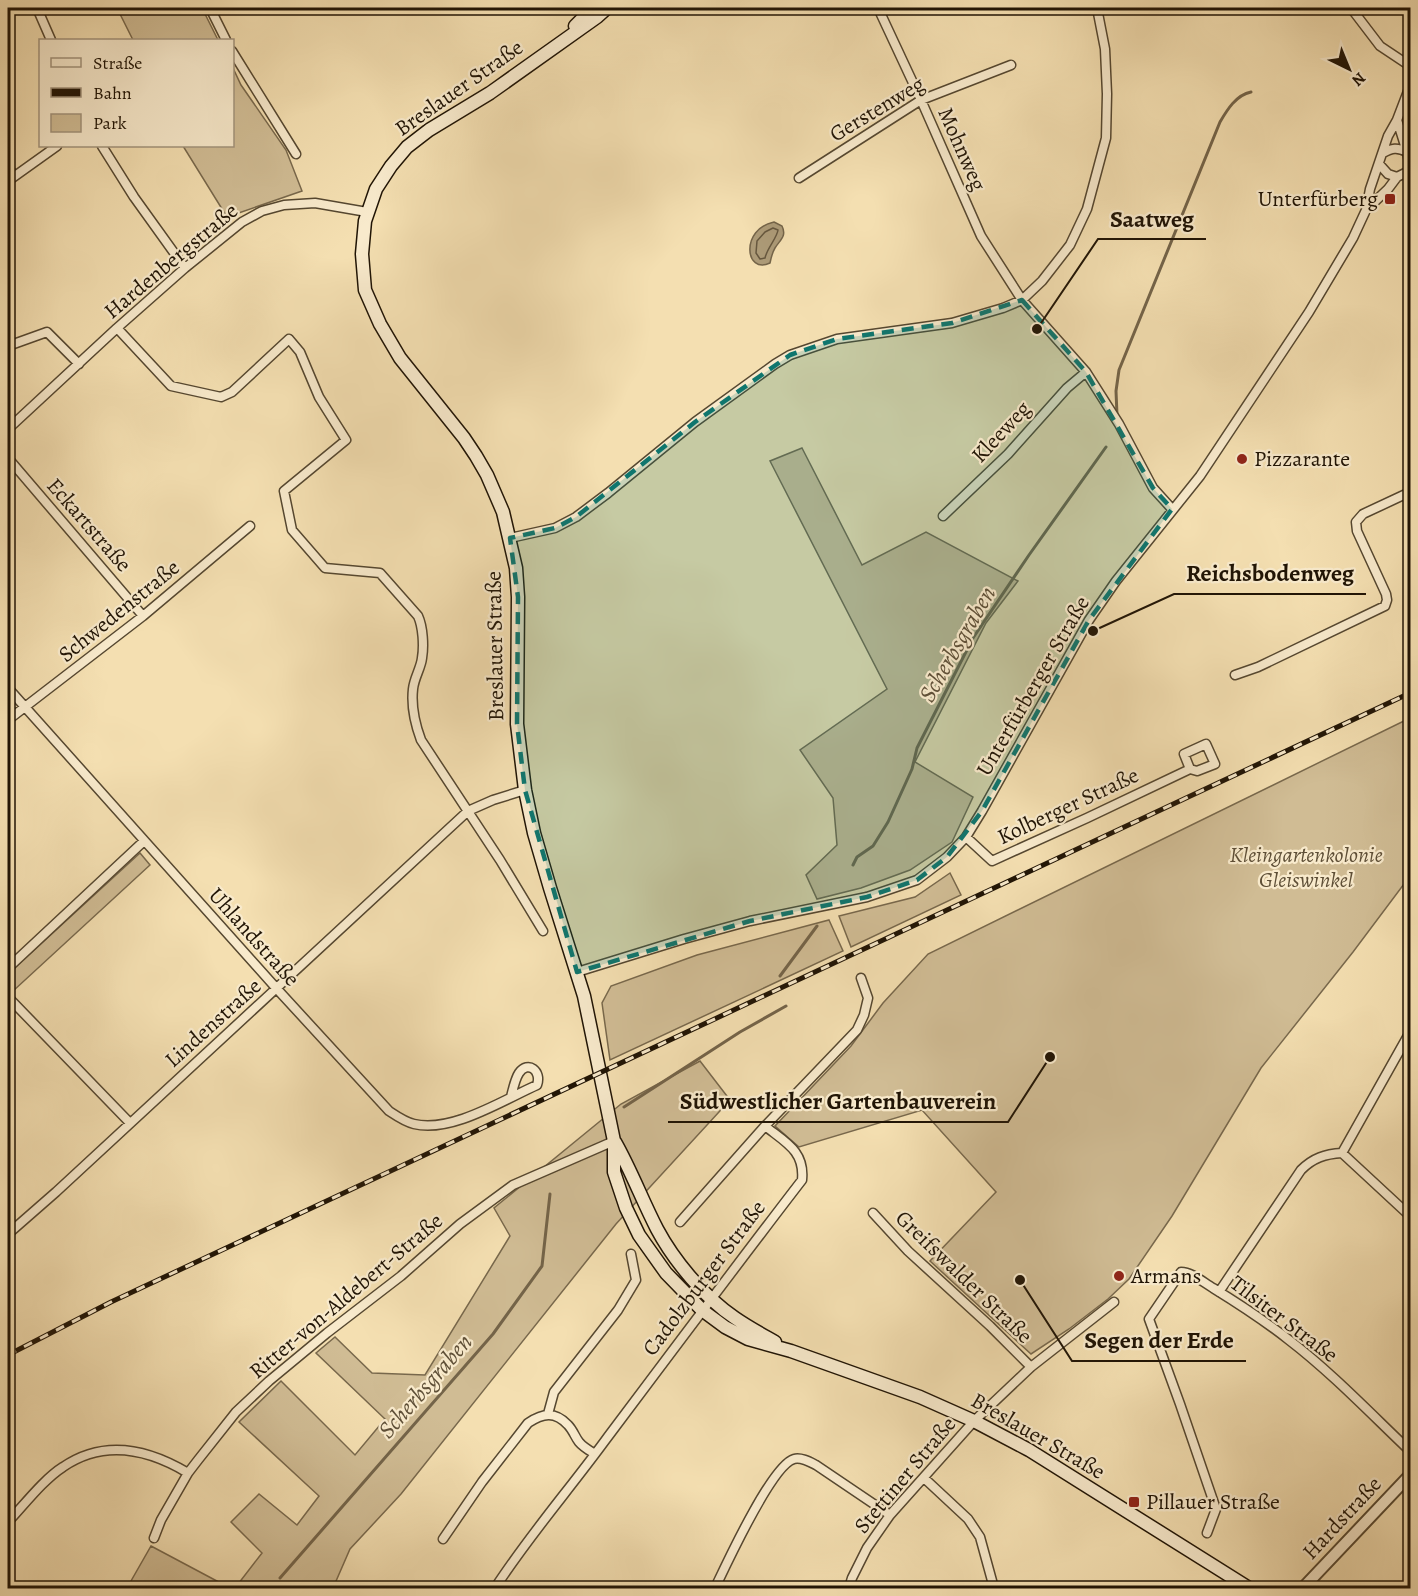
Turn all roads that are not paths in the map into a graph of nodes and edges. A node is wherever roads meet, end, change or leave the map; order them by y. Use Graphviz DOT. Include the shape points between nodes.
graph roads {
  1 [pos="37,8"];
  2 [pos="210,8"];
  3 [pos="593,8"];
  4 [pos="607,8"];
  5 [pos="878,8"];
  6 [pos="1096,8"];
  7 [pos="1350,8"];
  8 [pos="51,39"];
  9 [pos="226,39"];
  10 [pos="548,52"];
  11 [pos="234,54"];
  12 [pos="1011,65"];
  13 [pos="1410,66"];
  14 [pos="1410,86"];
  15 [pos="921,100"];
  16 [pos="1397,120"];
  17 [pos="56,147"];
  18 [pos="103,147"];
  19 [pos="1407,152"];
  20 [pos="1383,153"];
  21 [pos="296,154"];
  22 [pos="1379,164"];
  23 [pos="8,167"];
  24 [pos="1410,168"];
  25 [pos="1397,177"];
  26 [pos="799,178"];
  27 [pos="11,179"];
  28 [pos="1366,210"];
  29 [pos="367,212"];
  30 [pos="185,268"];
  31 [pos="1022,300"];
  32 [pos="117,328"];
  33 [pos="8,346"];
  34 [pos="79,364"];
  35 [pos="1086,372"];
  36 [pos="8,429"];
  37 [pos="8,458"];
  38 [pos="1410,492"];
  39 [pos="1172,509"];
  40 [pos="942,516"];
  41 [pos="250,526"];
  42 [pos="510,538"];
  43 [pos="143,616"];
  44 [pos="1235,675"];
  45 [pos="8,688"];
  46 [pos="25,708"];
  47 [pos="8,720"];
  48 [pos="1190,769"];
  49 [pos="525,790"];
  50 [pos="468,811"];
  51 [pos="966,837"];
  52 [pos="144,841"];
  53 [pos="543,931"];
  54 [pos="8,968"];
  55 [pos="577,972"];
  56 [pos="861,978"];
  57 [pos="277,989"];
  58 [pos="8,997"];
  59 [pos="1410,1032"];
  60 [pos="511,1097"];
  61 [pos="130,1123"];
  62 [pos="765,1126"];
  63 [pos="614,1141"];
  64 [pos="1342,1153"];
  65 [pos="873,1213"];
  66 [pos="1410,1216"];
  67 [pos="680,1222"];
  68 [pos="8,1234"];
  69 [pos="631,1254"];
  70 [pos="1219,1292"];
  71 [pos="711,1298"];
  72 [pos="1114,1302"];
  73 [pos="702,1310"];
  74 [pos="791,1351"];
  75 [pos="1030,1367"];
  76 [pos="548,1414"];
  77 [pos="974,1421"];
  78 [pos="1410,1451"];
  79 [pos="595,1455"];
  80 [pos="188,1473"];
  81 [pos="1410,1474"];
  82 [pos="924,1478"];
  83 [pos="890,1515"];
  84 [pos="8,1522"];
  85 [pos="1207,1533"];
  86 [pos="153,1538"];
  87 [pos="443,1539"];
  88 [pos="495,1588"];
  89 [pos="715,1588"];
  90 [pos="849,1588"];
  91 [pos="994,1588"];
  92 [pos="1249,1588"];
  93 [pos="1303,1588"];
  1 -- 8 [label="street"];
  2 -- 9 [label="street"];
  3 -- 10 [label="main road, Breslauer Straße"];
  4 -- 10 [label="main road, Breslauer Straße"];
  5 -- 15 [label="street, Mohnweg"];
  6 -- 31 [label="street" via="1104,49 1106,138 1087,209 1070,245 1042,282"];
  7 -- 13 [label="street" via="1380,46"];
  10 -- 29 [label="main road, Breslauer Straße" via="407,147 376,189"];
  11 -- 21 [label="street"];
  12 -- 15 [label="street, Gerstenweg"];
  14 -- 16 [label="street, Unterfürberger Straße"];
  15 -- 26 [label="street, Gerstenweg"];
  15 -- 31 [label="street, Mohnweg" via="981,236"];
  16 -- 19 [label="street"];
  16 -- 20 [label="street, Unterfürberger Straße"];
  17 -- 27 [label="street"];
  18 -- 30 [label="street"];
  19 -- 20 [label="street" via="1393,148"];
  19 -- 24 [label="street"];
  20 -- 22 [label="street, Unterfürberger Straße"];
  22 -- 25 [label="street"];
  22 -- 28 [label="street, Unterfürberger Straße"];
  23 -- 27 [label="street"];
  24 -- 25 [label="street, Unterfürberger Straße"];
  25 -- 28 [label="street, Unterfürberger Straße"];
  28 -- 39 [label="street, Unterfürberger Straße" via="1309,312 1200,476"];
  29 -- 30 [label="street, Hardenbergstraße" via="315,203 262,211 242,222"];
  29 -- 42 [label="main road, Breslauer Straße" via="362,254 365,290 400,358 476,456 503,512"];
  30 -- 32 [label="street, Hardenbergstraße"];
  31 -- 35 [label="street, Mohnweg"];
  31 -- 42 [label="street" via="952,323 837,339 790,355 695,422 576,518 555,528"];
  32 -- 34 [label="street, Hardenbergstraße"];
  32 -- 50 [label="street" via="171,386 221,397 232,392 289,339 300,352 320,397 346,440 284,490 292,530 325,568 380,573 418,616 423,660 412,691 414,717 421,740"];
  33 -- 34 [label="street" via="47,332"];
  34 -- 36 [label="street, Hardenbergstraße"];
  35 -- 39 [label="street, Mohnweg" via="1153,488"];
  35 -- 40 [label="street, Kleeweg"];
  37 -- 43 [label="street, Eckartstraße"];
  38 -- 44 [label="street" via="1363,514 1356,522 1386,594 1385,606"];
  39 -- 51 [label="street, Unterfürberger Straße" via="1089,620"];
  41 -- 43 [label="street, Schwedenstraße"];
  42 -- 49 [label="main road, Breslauer Straße" via="518,597 517,724"];
  43 -- 46 [label="street, Schwedenstraße"];
  45 -- 46 [label="street, Uhlandstraße"];
  46 -- 47 [label="street, Schwedenstraße"];
  46 -- 52 [label="street, Uhlandstraße"];
  48 -- 51 [label="street, Kolberger Straße" via="992,861"];
  49 -- 50 [label="street, Lindenstraße"];
  49 -- 55 [label="main road, Breslauer Straße" via="534,833"];
  50 -- 53 [label="street"];
  50 -- 57 [label="street, Lindenstraße"];
  51 -- 55 [label="street, Unterfürberger Straße" via="917,880 867,897 750,921"];
  52 -- 54 [label="street"];
  52 -- 57 [label="street, Uhlandstraße"];
  55 -- 63 [label="main road, Breslauer Straße"];
  56 -- 62 [label="street" via="868,998 857,1030"];
  57 -- 60 [label="street, Uhlandstraße" via="402,1120 431,1126 448,1123"];
  57 -- 61 [label="street, Lindenstraße"];
  58 -- 61 [label="street"];
  59 -- 64 [label="street"];
  61 -- 68 [label="street, Lindenstraße"];
  62 -- 67 [label="street"];
  62 -- 71 [label="street, Cadolzburger Straße" via="798,1154 802,1180"];
  63 -- 71 [label="main road, Breslauer Straße" via="664,1241"];
  63 -- 73 [label="main road, Breslauer Straße" via="614,1172 639,1235 666,1273"];
  63 -- 80 [label="street, Ritter-von-Aldebert-Straße" via="513,1185 460,1224 261,1389 236,1412"];
  64 -- 66 [label="street"];
  64 -- 70 [label="street" via="1320,1156 1301,1170"];
  65 -- 75 [label="street, Greifswalder Straße"];
  69 -- 76 [label="street" via="636,1280 618,1310 554,1392"];
  70 -- 78 [label="street, Tilsiter Straße" via="1289,1340"];
  70 -- 85 [label="street, Tilsiter Straße" via="1181,1272 1149,1319 1216,1509"];
  71 -- 73 [label="street, Cadolzburger Straße"];
  71 -- 74 [label="main road, Breslauer Straße" via="733,1317"];
  72 -- 75 [label="street, Stettiner Straße"];
  73 -- 74 [label="main road, Breslauer Straße" via="748,1339"];
  73 -- 79 [label="street, Cadolzburger Straße"];
  74 -- 77 [label="main road, Breslauer Straße" via="920,1397"];
  75 -- 77 [label="street, Stettiner Straße"];
  76 -- 79 [label="street" via="560,1418"];
  76 -- 87 [label="street" via="528,1423"];
  77 -- 82 [label="street, Stettiner Straße"];
  77 -- 92 [label="main road, Breslauer Straße" via="1029,1450"];
  79 -- 88 [label="street, Cadolzburger Straße"];
  80 -- 84 [label="street" via="154,1456 124,1449 92,1453 61,1468"];
  80 -- 86 [label="street, Ritter-von-Aldebert-Straße"];
  81 -- 93 [label="street, Hardstraße"];
  82 -- 83 [label="street, Stettiner Straße"];
  82 -- 91 [label="street" via="968,1520 980,1538"];
  83 -- 89 [label="street" via="806,1460 795,1459 786,1464 772,1483"];
  83 -- 90 [label="street, Stettiner Straße" via="867,1548"];
}
